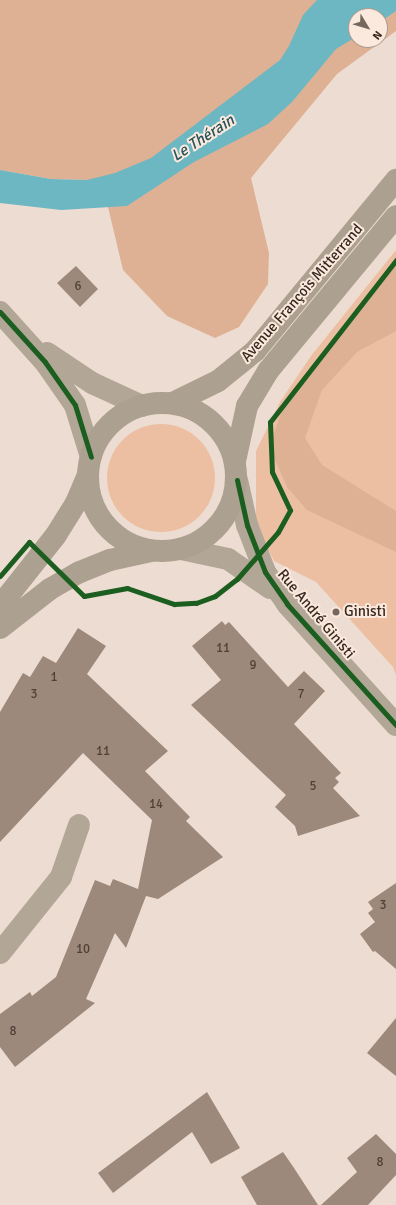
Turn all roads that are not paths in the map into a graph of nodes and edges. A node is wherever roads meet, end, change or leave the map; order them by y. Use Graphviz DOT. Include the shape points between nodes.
graph roads {
  1 [pos="396,180"];
  2 [pos="396,216"];
  3 [pos="0,312"];
  4 [pos="21,332"];
  5 [pos="173,403"];
  6 [pos="142,406"];
  7 [pos="89,465"];
  8 [pos="236,471"];
  9 [pos="181,549"];
  10 [pos="154,551"];
  11 [pos="288,604"];
  12 [pos="0,606"];
  13 [pos="0,628"];
  14 [pos="396,725"];
  15 [pos="79,825"];
  16 [pos="0,953"];
  1 -- 5 [label="main road, Avenue François Mitterrand" via="255,351 218,381"];
  2 -- 8 [label="main road, Avenue François Mitterrand" via="268,371 247,406"];
  3 -- 4 [label="street"];
  4 -- 6 [label="street" via="77,375"];
  4 -- 7 [label="street" via="75,405"];
  5 -- 6 [label="main road"];
  5 -- 8 [label="main road" via="195,410 214,423 227,441"];
  6 -- 7 [label="main road" via="114,421 99,437"];
  7 -- 10 [label="main road" via="92,502 106,525 122,540"];
  7 -- 12 [label="main road" via="76,503 56,535"];
  8 -- 9 [label="main road, Avenue François Mitterrand" via="229,510 217,527 200,541"];
  8 -- 11 [label="street, Rue André Ginisti" via="257,556"];
  9 -- 10 [label="main road, Avenue François Mitterrand"];
  9 -- 11 [label="street, Rue André Ginisti" via="228,559 249,571"];
  10 -- 13 [label="main road, Avenue François Mitterrand" via="110,560 80,572 50,589"];
  11 -- 14 [label="street, Rue André Ginisti"];
  15 -- 16 [label="street" via="61,877"];
}
